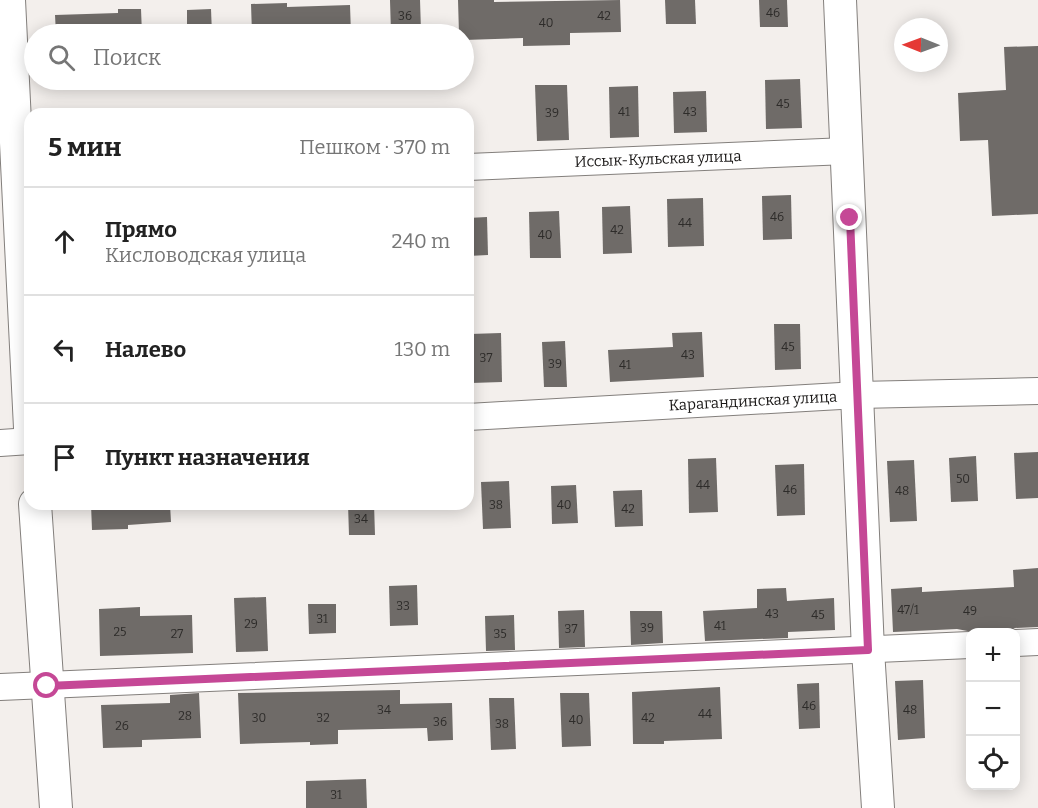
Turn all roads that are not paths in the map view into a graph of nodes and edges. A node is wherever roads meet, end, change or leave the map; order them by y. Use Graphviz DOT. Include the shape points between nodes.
graph roads {
  1 [pos="9,0"];
  2 [pos="840,0"];
  3 [pos="847,151"];
  4 [pos="474,167"];
  5 [pos="16,186"];
  6 [pos="24,324"];
  7 [pos="1038,391"];
  8 [pos="858,395"];
  9 [pos="474,417"];
  10 [pos="24,441"];
  11 [pos="0,443"];
  12 [pos="35,510"];
  13 [pos="1038,642"];
  14 [pos="1020,644"];
  15 [pos="966,645"];
  16 [pos="868,650"];
  17 [pos="47,686"];
  18 [pos="0,687"];
  19 [pos="56,808"];
  20 [pos="878,808"];
  1 -- 5 [label="street"];
  2 -- 3 [label="street"];
  3 -- 4 [label="street, Иссык-Кульская улица"];
  3 -- 8 [label="street"];
  5 -- 6 [label="street"];
  7 -- 8 [label="street, Карагандинская улица"];
  8 -- 9 [label="street, Карагандинская улица"];
  8 -- 16 [label="street"];
  10 -- 11 [label="street"];
  12 -- 17 [label="street"];
  13 -- 14 [label="street"];
  15 -- 16 [label="street"];
  16 -- 17 [label="street"];
  16 -- 20 [label="street"];
  17 -- 18 [label="street"];
  17 -- 19 [label="street"];
}
